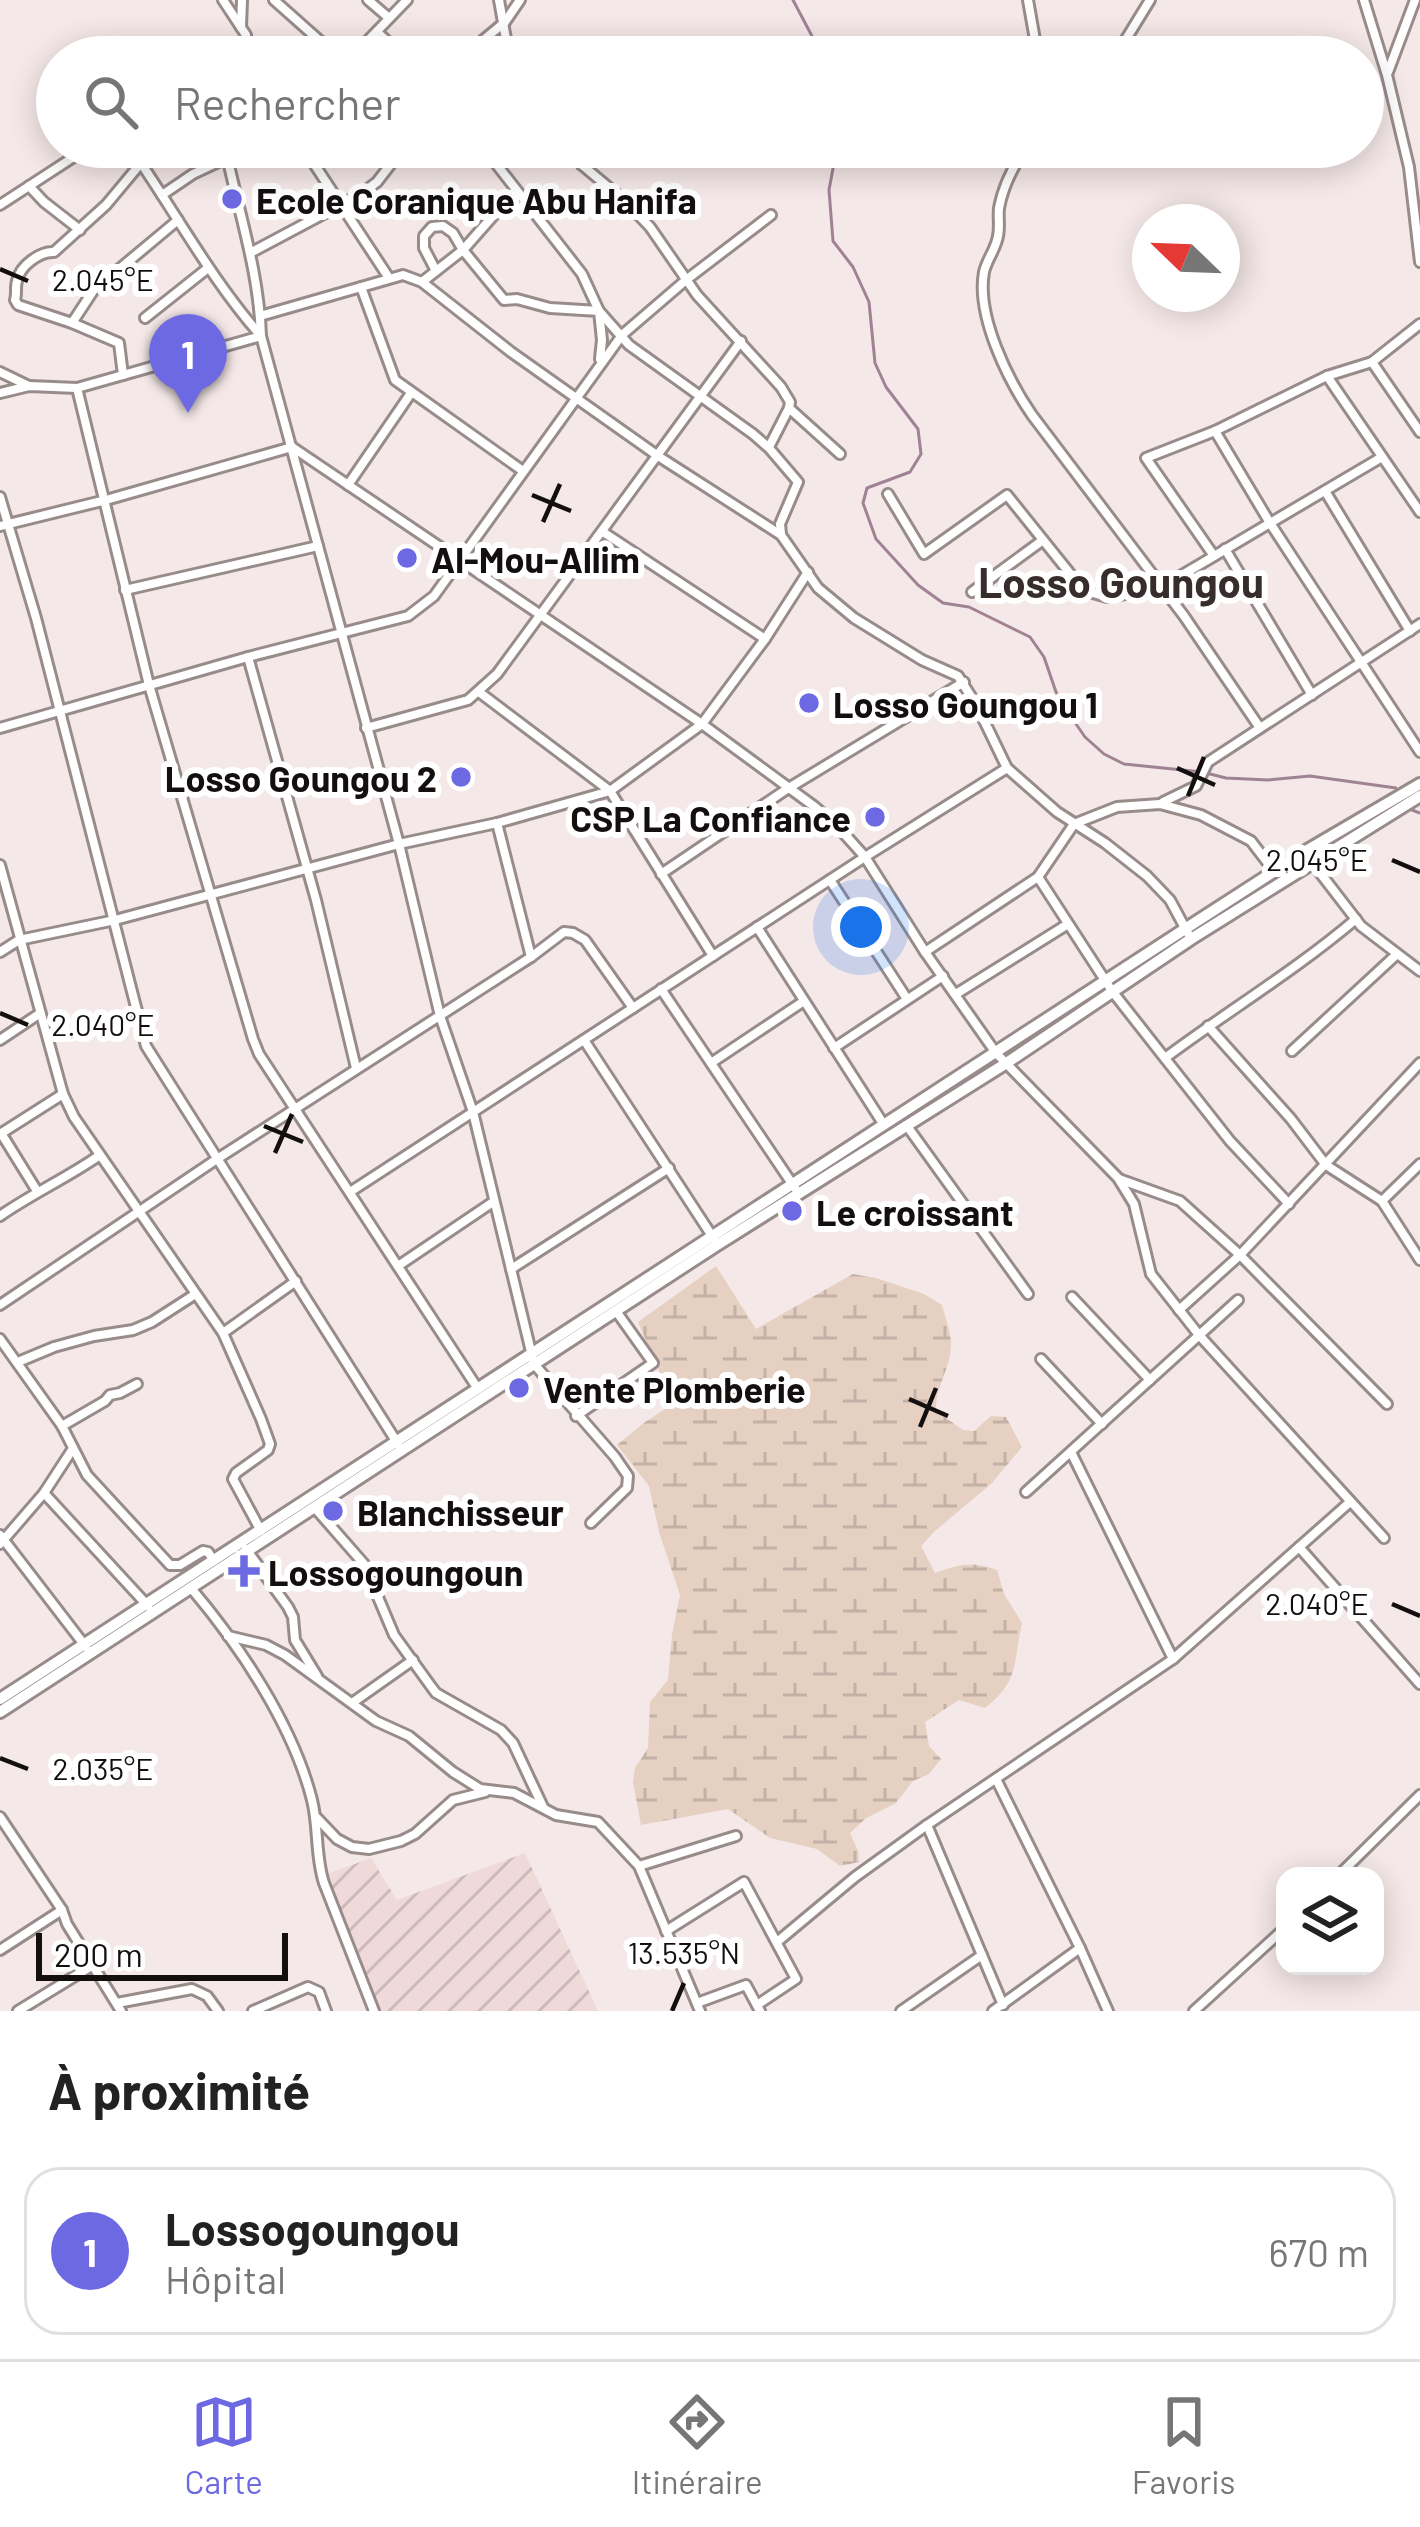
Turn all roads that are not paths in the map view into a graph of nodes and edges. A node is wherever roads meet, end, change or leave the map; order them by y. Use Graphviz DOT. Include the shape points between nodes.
graph roads {
  1 [pos="223,0"];
  2 [pos="242,0"];
  3 [pos="274,0"];
  4 [pos="368,0"];
  5 [pos="407,0"];
  6 [pos="499,0"];
  7 [pos="520,0"];
  8 [pos="1028,0"];
  9 [pos="1150,0"];
  10 [pos="1364,0"];
  11 [pos="1415,0"];
  12 [pos="389,18"];
  13 [pos="505,22"];
  14 [pos="241,28"];
  15 [pos="377,32"];
  16 [pos="245,36"];
  17 [pos="314,36"];
  18 [pos="373,36"];
  19 [pos="381,36"];
  20 [pos="488,36"];
  21 [pos="506,36"];
  22 [pos="1034,36"];
  23 [pos="1128,36"];
  24 [pos="1375,36"];
  25 [pos="1384,65"];
  26 [pos="1387,75"];
  27 [pos="57,168"];
  28 [pos="136,168"];
  29 [pos="143,168"];
  30 [pos="202,168"];
  31 [pos="230,168"];
  32 [pos="317,168"];
  33 [pos="388,168"];
  34 [pos="498,168"];
  35 [pos="586,168"];
  36 [pos="1013,168"];
  37 [pos="29,186"];
  38 [pos="515,191"];
  39 [pos="162,195"];
  40 [pos="0,205"];
  41 [pos="340,206"];
  42 [pos="771,215"];
  43 [pos="178,220"];
  44 [pos="80,230"];
  45 [pos="464,250"];
  46 [pos="250,253"];
  47 [pos="1420,262"];
  48 [pos="208,268"];
  49 [pos="436,271"];
  50 [pos="389,278"];
  51 [pos="686,280"];
  52 [pos="422,282"];
  53 [pos="361,287"];
  54 [pos="599,311"];
  55 [pos="260,316"];
  56 [pos="146,318"];
  57 [pos="73,323"];
  58 [pos="1420,324"];
  59 [pos="622,335"];
  60 [pos="261,336"];
  61 [pos="740,340"];
  62 [pos="1372,362"];
  63 [pos="598,366"];
  64 [pos="0,372"];
  65 [pos="123,375"];
  66 [pos="1327,376"];
  67 [pos="29,386"];
  68 [pos="77,388"];
  69 [pos="0,393"];
  70 [pos="411,393"];
  71 [pos="576,398"];
  72 [pos="700,398"];
  73 [pos="789,408"];
  74 [pos="1215,431"];
  75 [pos="1420,432"];
  76 [pos="292,447"];
  77 [pos="769,448"];
  78 [pos="840,454"];
  79 [pos="658,456"];
  80 [pos="1382,457"];
  81 [pos="523,471"];
  82 [pos="348,485"];
  83 [pos="1325,490"];
  84 [pos="888,494"];
  85 [pos="0,497"];
  86 [pos="106,500"];
  87 [pos="1420,512"];
  88 [pos="1270,523"];
  89 [pos="3,525"];
  90 [pos="602,532"];
  91 [pos="781,535"];
  92 [pos="1043,540"];
  93 [pos="318,546"];
  94 [pos="1225,549"];
  95 [pos="1214,556"];
  96 [pos="459,560"];
  97 [pos="808,572"];
  98 [pos="1160,588"];
  99 [pos="125,590"];
  100 [pos="972,592"];
  101 [pos="542,616"];
  102 [pos="1420,624"];
  103 [pos="1410,631"];
  104 [pos="340,634"];
  105 [pos="765,639"];
  106 [pos="248,657"];
  107 [pos="1361,663"];
  108 [pos="964,682"];
  109 [pos="149,685"];
  110 [pos="479,692"];
  111 [pos="1312,694"];
  112 [pos="60,710"];
  113 [pos="703,724"];
  114 [pos="0,728"];
  115 [pos="366,728"];
  116 [pos="1260,728"];
  117 [pos="1420,752"];
  118 [pos="1007,769"];
  119 [pos="1420,784"];
  120 [pos="788,789"];
  121 [pos="610,791"];
  122 [pos="1420,796"];
  123 [pos="1160,803"];
  124 [pos="497,823"];
  125 [pos="1074,824"];
  126 [pos="399,844"];
  127 [pos="865,857"];
  128 [pos="1307,858"];
  129 [pos="0,865"];
  130 [pos="307,870"];
  131 [pos="1274,871"];
  132 [pos="661,874"];
  133 [pos="1038,877"];
  134 [pos="830,880"];
  135 [pos="211,896"];
  136 [pos="115,920"];
  137 [pos="1356,920"];
  138 [pos="1068,924"];
  139 [pos="757,928"];
  140 [pos="1188,934"];
  141 [pos="19,940"];
  142 [pos="0,952"];
  143 [pos="925,952"];
  144 [pos="1396,955"];
  145 [pos="713,956"];
  146 [pos="531,957"];
  147 [pos="1420,971"];
  148 [pos="943,976"];
  149 [pos="1109,986"];
  150 [pos="661,989"];
  151 [pos="956,994"];
  152 [pos="908,999"];
  153 [pos="804,1001"];
  154 [pos="633,1008"];
  155 [pos="39,1014"];
  156 [pos="440,1016"];
  157 [pos="1208,1026"];
  158 [pos="0,1040"];
  159 [pos="584,1040"];
  160 [pos="834,1048"];
  161 [pos="1292,1051"];
  162 [pos="1000,1058"];
  163 [pos="1165,1058"];
  164 [pos="711,1063"];
  165 [pos="1420,1063"];
  166 [pos="356,1069"];
  167 [pos="63,1094"];
  168 [pos="296,1109"];
  169 [pos="473,1112"];
  170 [pos="884,1125"];
  171 [pos="907,1126"];
  172 [pos="0,1134"];
  173 [pos="100,1155"];
  174 [pos="217,1159"];
  175 [pos="1420,1164"];
  176 [pos="1327,1166"];
  177 [pos="668,1168"];
  178 [pos="1118,1178"];
  179 [pos="796,1189"];
  180 [pos="37,1191"];
  181 [pos="350,1192"];
  182 [pos="493,1202"];
  183 [pos="1382,1202"];
  184 [pos="1289,1204"];
  185 [pos="140,1213"];
  186 [pos="0,1216"];
  187 [pos="715,1240"];
  188 [pos="1240,1255"];
  189 [pos="1420,1260"];
  190 [pos="398,1266"];
  191 [pos="511,1269"];
  192 [pos="296,1281"];
  193 [pos="194,1294"];
  194 [pos="1028,1294"];
  195 [pos="1072,1297"];
  196 [pos="1238,1300"];
  197 [pos="0,1305"];
  198 [pos="1179,1310"];
  199 [pos="616,1311"];
  200 [pos="223,1333"];
  201 [pos="1199,1335"];
  202 [pos="0,1339"];
  203 [pos="534,1358"];
  204 [pos="1042,1358"];
  205 [pos="18,1362"];
  206 [pos="1150,1380"];
  207 [pos="137,1384"];
  208 [pos="480,1394"];
  209 [pos="1387,1404"];
  210 [pos="576,1416"];
  211 [pos="1102,1424"];
  212 [pos="62,1426"];
  213 [pos="398,1447"];
  214 [pos="72,1450"];
  215 [pos="1071,1452"];
  216 [pos="1026,1492"];
  217 [pos="44,1493"];
  218 [pos="1350,1502"];
  219 [pos="314,1507"];
  220 [pos="591,1523"];
  221 [pos="261,1531"];
  222 [pos="1384,1538"];
  223 [pos="2,1540"];
  224 [pos="246,1547"];
  225 [pos="1299,1547"];
  226 [pos="214,1561"];
  227 [pos="191,1588"];
  228 [pos="149,1608"];
  229 [pos="228,1636"];
  230 [pos="87,1649"];
  231 [pos="413,1660"];
  232 [pos="1173,1660"];
  233 [pos="319,1679"];
  234 [pos="1420,1684"];
  235 [pos="0,1699"];
  236 [pos="352,1703"];
  237 [pos="0,1712"];
  238 [pos="996,1780"];
  239 [pos="492,1790"];
  240 [pos="1420,1795"];
  241 [pos="544,1808"];
  242 [pos="314,1815"];
  243 [pos="0,1817"];
  244 [pos="927,1825"];
  245 [pos="736,1835"];
  246 [pos="639,1866"];
  247 [pos="1347,1867"];
  248 [pos="62,1910"];
  249 [pos="666,1931"];
  250 [pos="1276,1936"];
  251 [pos="777,1942"];
  252 [pos="1080,1948"];
  253 [pos="0,1950"];
  254 [pos="982,1955"];
  255 [pos="93,1966"];
  256 [pos="1003,2005"];
  257 [pos="119,2007"];
  258 [pos="698,2007"];
  259 [pos="758,2008"];
  260 [pos="18,2011"];
  261 [pos="218,2011"];
  262 [pos="253,2011"];
  263 [pos="326,2011"];
  264 [pos="374,2011"];
  265 [pos="901,2011"];
  266 [pos="993,2011"];
  267 [pos="1108,2011"];
  268 [pos="1194,2011"];
  1 -- 14 [label="street"];
  2 -- 14 [label="street"];
  3 -- 17 [label="street"];
  4 -- 12 [label="street"];
  5 -- 12 [label="street"];
  6 -- 13 [label="street"];
  7 -- 13 [label="street"];
  8 -- 22 [label="street"];
  9 -- 23 [label="street"];
  10 -- 24 [label="street"];
  11 -- 26 [label="street"];
  12 -- 15 [label="street"];
  13 -- 20 [label="street"];
  13 -- 21 [label="street"];
  14 -- 16 [label="street"];
  15 -- 18 [label="street"];
  15 -- 19 [label="street"];
  25 -- 26 [label="street"];
  26 -- 47 [label="street"];
  27 -- 37 [label="street"];
  28 -- 44 [label="street"];
  29 -- 39 [label="street"];
  30 -- 39 [label="street"];
  31 -- 46 [label="street"];
  32 -- 41 [label="street"];
  33 -- 41 [label="street"];
  34 -- 38 [label="street"];
  35 -- 51 [label="street" via="638,214"];
  36 -- 98 [label="street" via="984,273 989,325 1019,395"];
  37 -- 40 [label="street"];
  37 -- 44 [label="street"];
  38 -- 45 [label="street"];
  38 -- 54 [label="street" via="582,274"];
  39 -- 43 [label="street"];
  41 -- 46 [label="street"];
  41 -- 50 [label="street"];
  42 -- 51 [label="street"];
  43 -- 48 [label="street"];
  43 -- 57 [label="street" via="93,291"];
  44 -- 57 [label="street" via="38,255 16,281 16,304"];
  45 -- 49 [label="street"];
  45 -- 49 [label="street" via="448,228 427,231 424,248"];
  45 -- 54 [label="street" via="505,300"];
  46 -- 55 [label="street"];
  48 -- 56 [label="street"];
  48 -- 60 [label="street"];
  49 -- 52 [label="street"];
  50 -- 52 [label="street"];
  50 -- 53 [label="street"];
  51 -- 59 [label="street"];
  51 -- 61 [label="street"];
  52 -- 71 [label="street"];
  53 -- 55 [label="street"];
  53 -- 70 [label="street" via="390,371"];
  54 -- 59 [label="street"];
  54 -- 63 [label="street"];
  55 -- 60 [label="street"];
  57 -- 65 [label="street" via="119,343"];
  58 -- 62 [label="street"];
  59 -- 63 [label="street"];
  59 -- 72 [label="street"];
  60 -- 65 [label="street"];
  60 -- 76 [label="street"];
  61 -- 72 [label="street"];
  61 -- 73 [label="street"];
  62 -- 66 [label="street"];
  62 -- 75 [label="street"];
  63 -- 71 [label="street"];
  64 -- 67 [label="street"];
  65 -- 68 [label="street"];
  66 -- 74 [label="street"];
  66 -- 80 [label="street"];
  67 -- 68 [label="street"];
  67 -- 69 [label="street"];
  68 -- 86 [label="street"];
  70 -- 81 [label="street"];
  70 -- 82 [label="street"];
  71 -- 79 [label="street"];
  71 -- 81 [label="street"];
  72 -- 77 [label="street"];
  72 -- 79 [label="street"];
  73 -- 77 [label="street"];
  73 -- 78 [label="street"];
  74 -- 88 [label="street"];
  74 -- 95 [label="street" via="1146,458"];
  76 -- 82 [label="street"];
  76 -- 86 [label="street"];
  76 -- 93 [label="street"];
  77 -- 91 [label="street" via="798,482"];
  79 -- 90 [label="street"];
  79 -- 91 [label="street"];
  80 -- 83 [label="street"];
  80 -- 87 [label="street"];
  81 -- 96 [label="street"];
  82 -- 96 [label="street"];
  83 -- 88 [label="street"];
  83 -- 103 [label="street"];
  84 -- 92 [label="street" via="924,554 1007,495"];
  85 -- 89 [label="street"];
  86 -- 89 [label="street"];
  86 -- 99 [label="street"];
  88 -- 94 [label="street"];
  88 -- 107 [label="street"];
  89 -- 112 [label="street"];
  90 -- 101 [label="street"];
  90 -- 105 [label="street"];
  91 -- 97 [label="street"];
  92 -- 98 [label="street" via="1098,596"];
  92 -- 100 [label="street"];
  93 -- 99 [label="street"];
  93 -- 104 [label="street"];
  94 -- 95 [label="street"];
  94 -- 111 [label="street"];
  95 -- 98 [label="street"];
  96 -- 101 [label="street"];
  96 -- 104 [label="street" via="408,616"];
  97 -- 105 [label="street"];
  97 -- 108 [label="street" via="854,618"];
  98 -- 116 [label="street"];
  99 -- 109 [label="street"];
  101 -- 110 [label="street"];
  101 -- 113 [label="street"];
  102 -- 103 [label="street"];
  103 -- 107 [label="street"];
  104 -- 106 [label="street"];
  104 -- 115 [label="street"];
  105 -- 113 [label="street"];
  106 -- 109 [label="street"];
  106 -- 130 [label="street"];
  107 -- 111 [label="street"];
  107 -- 117 [label="street"];
  108 -- 118 [label="street"];
  108 -- 120 [label="street"];
  109 -- 112 [label="street"];
  109 -- 135 [label="street"];
  110 -- 115 [label="street"];
  110 -- 121 [label="street"];
  111 -- 116 [label="street"];
  112 -- 114 [label="street"];
  112 -- 136 [label="street"];
  113 -- 120 [label="street"];
  113 -- 121 [label="street"];
  115 -- 126 [label="street"];
  116 -- 123 [label="street" via="1208,762 1196,786"];
  118 -- 125 [label="street"];
  118 -- 127 [label="street"];
  119 -- 128 [label="main road"];
  120 -- 127 [label="street"];
  120 -- 132 [label="street"];
  121 -- 124 [label="street"];
  121 -- 132 [label="street"];
  122 -- 128 [label="main road"];
  123 -- 125 [label="street" via="1117,806"];
  123 -- 131 [label="street" via="1251,841"];
  124 -- 126 [label="street"];
  124 -- 146 [label="street"];
  125 -- 133 [label="street"];
  125 -- 140 [label="street" via="1147,876"];
  126 -- 130 [label="street"];
  126 -- 156 [label="street"];
  127 -- 134 [label="street"];
  127 -- 143 [label="street"];
  128 -- 131 [label="main road"];
  128 -- 137 [label="street"];
  128 -- 140 [label="main road"];
  129 -- 141 [label="street"];
  130 -- 135 [label="street"];
  130 -- 166 [label="street"];
  131 -- 140 [label="main road"];
  132 -- 145 [label="street"];
  133 -- 138 [label="street"];
  133 -- 143 [label="street"];
  134 -- 139 [label="street"];
  134 -- 152 [label="street"];
  135 -- 136 [label="street"];
  135 -- 168 [label="street" via="253,1040"];
  136 -- 141 [label="street"];
  136 -- 174 [label="street" via="146,1046"];
  137 -- 144 [label="street"];
  137 -- 157 [label="street"];
  138 -- 149 [label="street"];
  138 -- 151 [label="street"];
  139 -- 145 [label="street"];
  139 -- 153 [label="street"];
  140 -- 149 [label="main road"];
  141 -- 142 [label="street"];
  141 -- 155 [label="street"];
  143 -- 148 [label="street"];
  144 -- 147 [label="street"];
  144 -- 161 [label="street"];
  145 -- 150 [label="street"];
  146 -- 154 [label="street" via="564,932 579,935"];
  146 -- 156 [label="street"];
  148 -- 151 [label="street"];
  148 -- 152 [label="street"];
  149 -- 162 [label="main road"];
  149 -- 163 [label="street"];
  150 -- 154 [label="street"];
  150 -- 164 [label="street"];
  151 -- 162 [label="street"];
  152 -- 160 [label="street"];
  153 -- 160 [label="street"];
  153 -- 164 [label="street"];
  154 -- 159 [label="street"];
  155 -- 158 [label="street"];
  155 -- 167 [label="street"];
  156 -- 166 [label="street"];
  156 -- 169 [label="street"];
  157 -- 163 [label="street"];
  157 -- 176 [label="street"];
  159 -- 169 [label="street"];
  159 -- 177 [label="street"];
  160 -- 170 [label="street"];
  162 -- 170 [label="main road"];
  162 -- 171 [label="main road"];
  162 -- 178 [label="street"];
  163 -- 184 [label="street"];
  164 -- 179 [label="street"];
  165 -- 176 [label="street"];
  166 -- 168 [label="street"];
  167 -- 172 [label="street"];
  167 -- 173 [label="street"];
  168 -- 174 [label="street"];
  168 -- 181 [label="street"];
  169 -- 181 [label="street"];
  169 -- 182 [label="street"];
  170 -- 179 [label="main road"];
  171 -- 179 [label="main road"];
  171 -- 194 [label="street"];
  172 -- 180 [label="street"];
  173 -- 180 [label="street"];
  173 -- 185 [label="street"];
  174 -- 185 [label="street"];
  174 -- 192 [label="street"];
  175 -- 183 [label="street"];
  176 -- 183 [label="street"];
  176 -- 184 [label="street"];
  177 -- 187 [label="street"];
  177 -- 191 [label="street"];
  178 -- 188 [label="street" via="1180,1201"];
  178 -- 198 [label="street" via="1134,1204 1151,1274"];
  179 -- 187 [label="main road"];
  180 -- 186 [label="street"];
  181 -- 190 [label="street"];
  182 -- 190 [label="street"];
  182 -- 191 [label="street"];
  183 -- 189 [label="street"];
  184 -- 188 [label="street"];
  185 -- 193 [label="street"];
  185 -- 197 [label="street"];
  187 -- 199 [label="main road"];
  187 -- 203 [label="main road"];
  188 -- 198 [label="street"];
  188 -- 209 [label="street"];
  190 -- 208 [label="street"];
  191 -- 203 [label="street"];
  192 -- 200 [label="street"];
  192 -- 213 [label="street"];
  193 -- 200 [label="street"];
  193 -- 205 [label="street" via="134,1330"];
  195 -- 206 [label="street"];
  196 -- 201 [label="street"];
  198 -- 201 [label="street"];
  199 -- 203 [label="main road"];
  199 -- 210 [label="street" via="653,1363"];
  200 -- 221 [label="street" via="270,1444 233,1477"];
  201 -- 206 [label="street"];
  201 -- 218 [label="street"];
  202 -- 205 [label="street"];
  203 -- 208 [label="main road"];
  203 -- 210 [label="street"];
  204 -- 211 [label="street"];
  205 -- 212 [label="street"];
  206 -- 211 [label="street"];
  207 -- 212 [label="street"];
  208 -- 213 [label="main road"];
  210 -- 220 [label="street" via="629,1481"];
  211 -- 215 [label="street"];
  212 -- 214 [label="street"];
  213 -- 219 [label="main road"];
  213 -- 221 [label="main road"];
  214 -- 217 [label="street"];
  214 -- 226 [label="street" via="170,1565 203,1551"];
  215 -- 216 [label="street"];
  215 -- 232 [label="street"];
  217 -- 223 [label="street"];
  217 -- 228 [label="street"];
  218 -- 222 [label="street"];
  218 -- 225 [label="street"];
  219 -- 224 [label="main road"];
  219 -- 231 [label="street" via="364,1564"];
  221 -- 224 [label="main road"];
  223 -- 230 [label="street"];
  224 -- 226 [label="main road"];
  224 -- 227 [label="main road"];
  224 -- 233 [label="street" via="288,1607 295,1640"];
  225 -- 232 [label="street"];
  225 -- 234 [label="street"];
  226 -- 228 [label="main road"];
  227 -- 228 [label="main road"];
  227 -- 229 [label="street"];
  228 -- 230 [label="main road"];
  229 -- 233 [label="street" via="266,1645"];
  229 -- 242 [label="street" via="292,1742"];
  230 -- 235 [label="main road"];
  230 -- 237 [label="main road"];
  231 -- 236 [label="street"];
  231 -- 241 [label="street" via="436,1693 513,1743"];
  232 -- 238 [label="street"];
  233 -- 236 [label="street"];
  236 -- 239 [label="street"];
  238 -- 244 [label="street"];
  238 -- 252 [label="street"];
  239 -- 241 [label="street"];
  239 -- 242 [label="street" via="453,1800 415,1834 369,1849 337,1840"];
  240 -- 247 [label="street"];
  241 -- 246 [label="street" via="598,1822"];
  242 -- 264 [label="street" via="318,1865"];
  243 -- 248 [label="street"];
  244 -- 251 [label="street"];
  244 -- 254 [label="street"];
  245 -- 246 [label="street"];
  246 -- 249 [label="street"];
  248 -- 253 [label="street"];
  248 -- 255 [label="street"];
  249 -- 251 [label="street" via="744,1882"];
  249 -- 258 [label="street"];
  250 -- 268 [label="street"];
  251 -- 259 [label="street" via="796,1978"];
  252 -- 256 [label="street"];
  252 -- 267 [label="street"];
  254 -- 256 [label="street"];
  254 -- 265 [label="street"];
  255 -- 257 [label="street"];
  255 -- 260 [label="street"];
  256 -- 266 [label="street"];
  257 -- 261 [label="street" via="193,1989"];
  258 -- 259 [label="street" via="746,1984"];
  262 -- 263 [label="street" via="308,1988 319,1992"];
}
